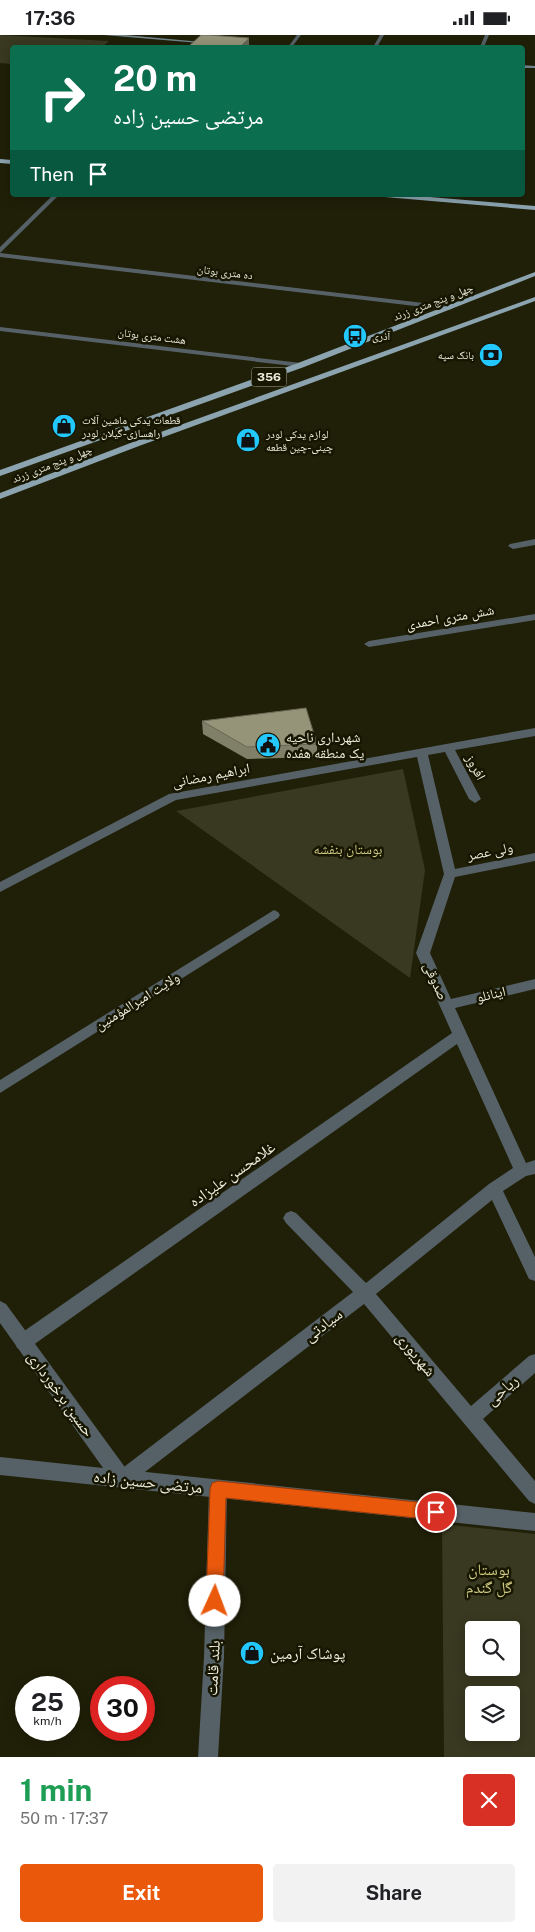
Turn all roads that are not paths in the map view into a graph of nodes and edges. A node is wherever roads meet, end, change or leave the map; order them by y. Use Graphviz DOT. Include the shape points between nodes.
graph roads {
  1 [pos="106,35"];
  2 [pos="214,43"];
  3 [pos="223,44"];
  4 [pos="239,45"];
  5 [pos="54,197"];
  6 [pos="408,197"];
  7 [pos="535,208"];
  8 [pos="0,251"];
  9 [pos="0,255"];
  10 [pos="535,274"];
  11 [pos="535,299"];
  12 [pos="449,308"];
  13 [pos="0,329"];
  14 [pos="301,365"];
  15 [pos="0,473"];
  16 [pos="0,496"];
  17 [pos="535,542"];
  18 [pos="513,546"];
  19 [pos="535,617"];
  20 [pos="369,644"];
  21 [pos="535,733"];
  22 [pos="449,749"];
  23 [pos="422,754"];
  24 [pos="476,799"];
  25 [pos="535,857"];
  26 [pos="450,874"];
  27 [pos="0,887"];
  28 [pos="274,915"];
  29 [pos="535,984"];
  30 [pos="447,1005"];
  31 [pos="460,1035"];
  32 [pos="0,1087"];
  33 [pos="529,1169"];
  34 [pos="494,1189"];
  35 [pos="291,1218"];
  36 [pos="535,1274"];
  37 [pos="364,1293"];
  38 [pos="0,1309"];
  39 [pos="24,1342"];
  40 [pos="535,1362"];
  41 [pos="470,1419"];
  42 [pos="0,1466"];
  43 [pos="122,1479"];
  44 [pos="218,1489"];
  45 [pos="535,1495"];
  46 [pos="535,1522"];
  47 [pos="208,1757"];
  1 -- 2 [label="main road"];
  3 -- 4 [label="main road"];
  5 -- 8 [label="street"];
  6 -- 7 [label="main road"];
  9 -- 12 [label="street, ده متری بوتان"];
  10 -- 12 [label="main road, چهل و پنج متری زرند / 356"];
  11 -- 16 [label="main road, چهل و پنج متری زرند / 356"];
  12 -- 14 [label="main road, چهل و پنج متری زرند / 356"];
  13 -- 14 [label="street, هشت متری بوتان"];
  14 -- 15 [label="main road, چهل و پنج متری زرند / 356"];
  17 -- 18 [label="street"];
  19 -- 20 [label="street, شش متری احمدی"];
  21 -- 22 [label="street, ابراهیم رمضانی"];
  22 -- 23 [label="street, ابراهیم رمضانی"];
  22 -- 24 [label="street, افروز"];
  23 -- 26 [label="street"];
  23 -- 27 [label="street, ابراهیم رمضانی" via="172,797"];
  25 -- 26 [label="street, ولی عصر"];
  26 -- 30 [label="street, صدوقی" via="423,953"];
  28 -- 32 [label="street, ولایت امیرالمؤمنین"];
  29 -- 30 [label="street, اینانلو"];
  30 -- 31 [label="street, صدوقی"];
  31 -- 33 [label="street, صدوقی"];
  31 -- 39 [label="street, غلامحسن علیزاده"];
  33 -- 34 [label="street, سیادتی"];
  34 -- 36 [label="street"];
  34 -- 37 [label="street, سیادتی"];
  35 -- 37 [label="street, شهریوری"];
  37 -- 41 [label="street, شهریوری"];
  37 -- 43 [label="street, سیادتی"];
  38 -- 39 [label="street, حسین برخورداری"];
  39 -- 43 [label="street, حسین برخورداری"];
  40 -- 41 [label="street, ریاحی"];
  41 -- 45 [label="street, شهریوری"];
  42 -- 43 [label="street, مرتضی حسین زاده"];
  43 -- 44 [label="street, مرتضی حسین زاده"];
  44 -- 46 [label="street, مرتضی حسین زاده"];
  44 -- 47 [label="street, بلند قامت"];
}
